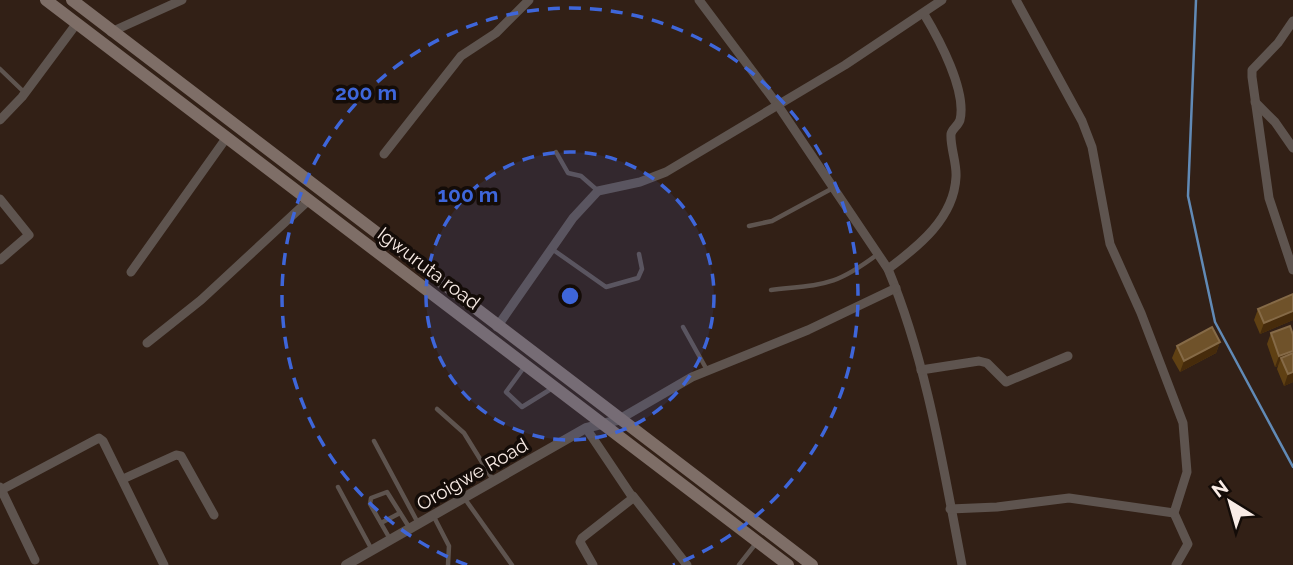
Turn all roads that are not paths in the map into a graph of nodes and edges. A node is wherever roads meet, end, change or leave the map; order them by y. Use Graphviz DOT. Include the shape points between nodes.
graph roads {
  1 [pos="46,0"];
  2 [pos="182,0"];
  3 [pos="529,0"];
  4 [pos="699,0"];
  5 [pos="943,0"];
  6 [pos="1016,0"];
  7 [pos="76,1"];
  8 [pos="924,14"];
  9 [pos="1293,21"];
  10 [pos="77,23"];
  11 [pos="111,32"];
  12 [pos="0,69"];
  13 [pos="25,93"];
  14 [pos="1255,102"];
  15 [pos="777,104"];
  16 [pos="0,120"];
  17 [pos="1275,122"];
  18 [pos="1259,129"];
  19 [pos="227,137"];
  20 [pos="1293,148"];
  21 [pos="556,152"];
  22 [pos="384,154"];
  23 [pos="834,188"];
  24 [pos="598,191"];
  25 [pos="0,199"];
  26 [pos="309,200"];
  27 [pos="749,226"];
  28 [pos="552,248"];
  29 [pos="639,254"];
  30 [pos="878,254"];
  31 [pos="0,260"];
  32 [pos="888,269"];
  33 [pos="1293,270"];
  34 [pos="131,272"];
  35 [pos="896,288"];
  36 [pos="771,290"];
  37 [pos="497,327"];
  38 [pos="683,327"];
  39 [pos="147,343"];
  40 [pos="1068,356"];
  41 [pos="526,366"];
  42 [pos="921,370"];
  43 [pos="707,371"];
  44 [pos="554,387"];
  45 [pos="436,409"];
  46 [pos="618,420"];
  47 [pos="600,422"];
  48 [pos="586,428"];
  49 [pos="374,441"];
  50 [pos="122,479"];
  51 [pos="494,481"];
  52 [pos="338,487"];
  53 [pos="1,488"];
  54 [pos="633,496"];
  55 [pos="465,499"];
  56 [pos="950,509"];
  57 [pos="400,513"];
  58 [pos="1174,513"];
  59 [pos="214,515"];
  60 [pos="433,516"];
  61 [pos="381,523"];
  62 [pos="414,526"];
  63 [pos="391,540"];
  64 [pos="757,542"];
  65 [pos="372,550"];
  66 [pos="34,560"];
  67 [pos="164,565"];
  68 [pos="345,565"];
  69 [pos="448,565"];
  70 [pos="512,565"];
  71 [pos="593,565"];
  72 [pos="687,565"];
  73 [pos="739,565"];
  74 [pos="788,565"];
  75 [pos="812,565"];
  76 [pos="962,565"];
  77 [pos="1176,565"];
  1 -- 10 [label="main road, Igwuruta road"];
  2 -- 11 [label="street"];
  3 -- 22 [label="street" via="496,33 454,64"];
  4 -- 15 [label="street"];
  5 -- 8 [label="street"];
  6 -- 58 [label="street" via="1082,121 1092,148 1110,244 1183,423 1187,472"];
  7 -- 11 [label="main road, Igwuruta road"];
  8 -- 15 [label="street"];
  8 -- 32 [label="street" via="947,56 960,102 960,119 951,135 956,188 926,238"];
  9 -- 14 [label="street" via="1252,70"];
  10 -- 13 [label="street"];
  10 -- 19 [label="main road, Igwuruta road"];
  11 -- 37 [label="main road, Igwuruta road"];
  12 -- 13 [label="lane"];
  13 -- 16 [label="street"];
  14 -- 17 [label="street"];
  14 -- 18 [label="street"];
  15 -- 23 [label="street"];
  15 -- 24 [label="street" via="666,172"];
  17 -- 18 [label="street"];
  17 -- 20 [label="street"];
  18 -- 33 [label="street" via="1269,198"];
  19 -- 26 [label="main road, Igwuruta road"];
  19 -- 34 [label="street"];
  21 -- 24 [label="lane" via="568,173 584,178"];
  23 -- 27 [label="lane" via="772,221"];
  23 -- 30 [label="street"];
  24 -- 28 [label="street"];
  25 -- 31 [label="street" via="29,235"];
  26 -- 39 [label="street"];
  26 -- 41 [label="main road, Igwuruta road"];
  28 -- 29 [label="lane" via="606,287 638,278 642,269"];
  28 -- 37 [label="street"];
  30 -- 32 [label="street"];
  30 -- 36 [label="lane" via="852,273 824,285"];
  32 -- 35 [label="street"];
  35 -- 42 [label="street"];
  35 -- 43 [label="street"];
  37 -- 46 [label="main road, Igwuruta road"];
  38 -- 43 [label="lane"];
  40 -- 42 [label="street" via="1006,382 979,361"];
  41 -- 44 [label="main road, Igwuruta road"];
  41 -- 44 [label="lane" via="506,392 522,407"];
  42 -- 56 [label="street"];
  43 -- 46 [label="street"];
  44 -- 47 [label="main road, Igwuruta road"];
  45 -- 51 [label="lane" via="464,433"];
  46 -- 47 [label="street, Oroigwe Road"];
  46 -- 75 [label="main road, Igwuruta road"];
  47 -- 48 [label="street, Oroigwe Road"];
  47 -- 64 [label="main road, Igwuruta road"];
  48 -- 51 [label="street, Oroigwe Road"];
  48 -- 54 [label="street"];
  49 -- 62 [label="lane"];
  50 -- 53 [label="street" via="99,438"];
  50 -- 59 [label="street" via="181,456"];
  50 -- 67 [label="street"];
  51 -- 55 [label="street, Oroigwe Road"];
  52 -- 65 [label="lane"];
  53 -- 66 [label="street"];
  54 -- 71 [label="street" via="582,538"];
  54 -- 72 [label="street"];
  55 -- 60 [label="street, Oroigwe Road"];
  55 -- 70 [label="lane"];
  56 -- 58 [label="street" via="1069,498"];
  56 -- 76 [label="street"];
  57 -- 61 [label="lane"];
  57 -- 61 [label="lane" via="384,491 370,501"];
  57 -- 62 [label="lane"];
  58 -- 77 [label="street" via="1188,544"];
  60 -- 62 [label="street, Oroigwe Road"];
  60 -- 69 [label="lane" via="449,546"];
  61 -- 63 [label="lane"];
  62 -- 63 [label="street, Oroigwe Road"];
  63 -- 65 [label="street, Oroigwe Road"];
  64 -- 73 [label="lane"];
  64 -- 74 [label="main road, Igwuruta road"];
  65 -- 68 [label="street, Oroigwe Road"];
}
